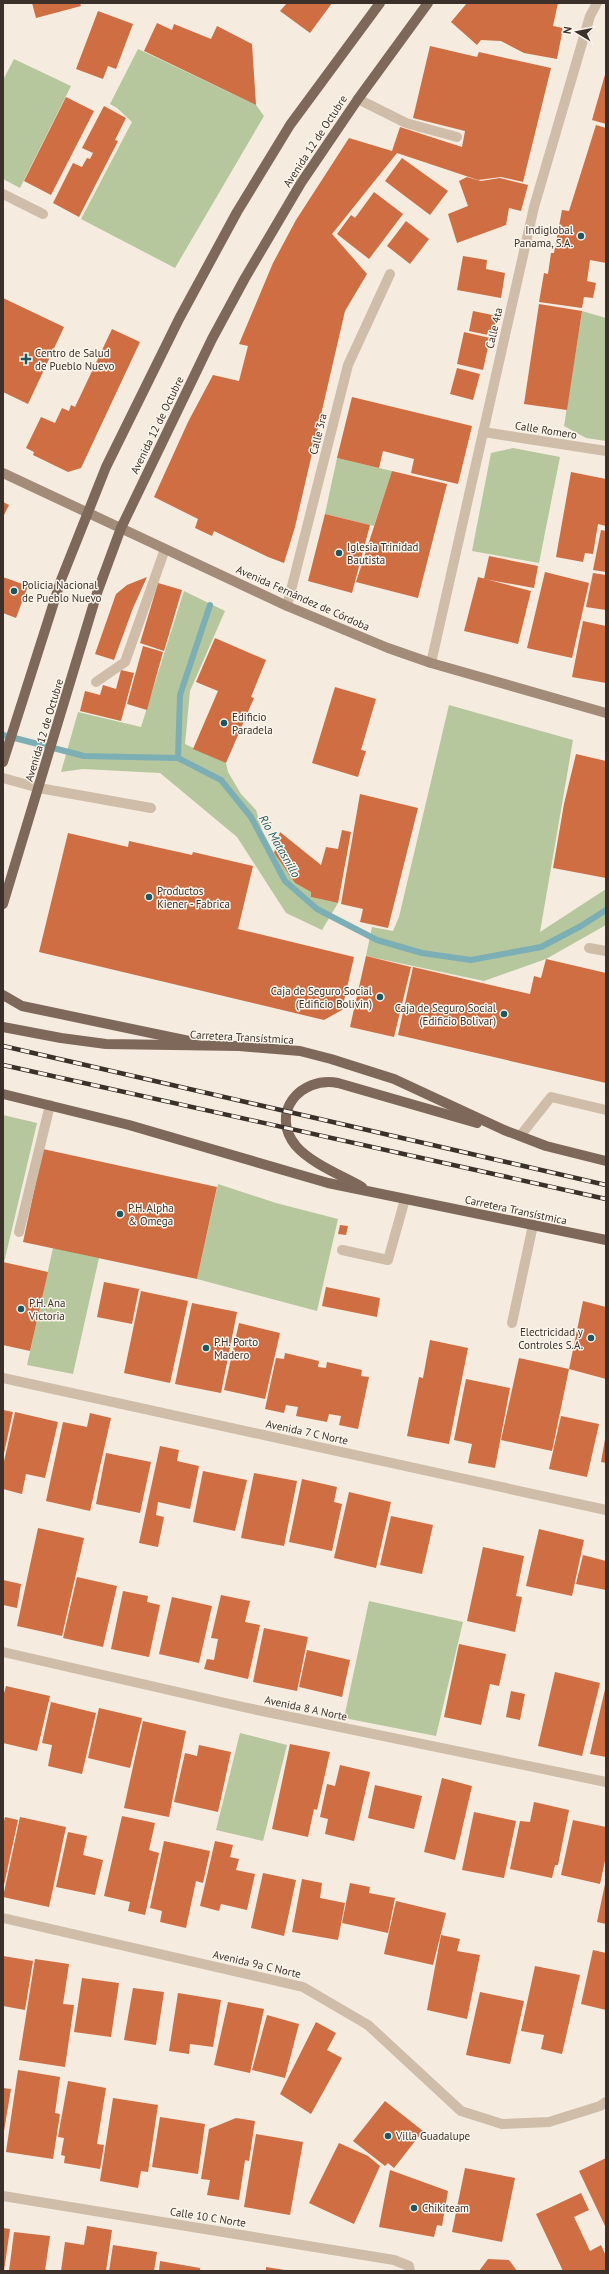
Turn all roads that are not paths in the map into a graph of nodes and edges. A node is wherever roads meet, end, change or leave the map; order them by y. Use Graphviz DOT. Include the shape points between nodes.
graph roads {
  1 [pos="380,3"];
  2 [pos="428,3"];
  3 [pos="597,3"];
  4 [pos="358,99"];
  5 [pos="457,137"];
  6 [pos="3,194"];
  7 [pos="43,214"];
  8 [pos="390,274"];
  9 [pos="483,432"];
  10 [pos="606,451"];
  11 [pos="3,473"];
  12 [pos="88,514"];
  13 [pos="121,528"];
  14 [pos="165,549"];
  15 [pos="287,606"];
  16 [pos="431,663"];
  17 [pos="96,682"];
  18 [pos="606,712"];
  19 [pos="4,757"];
  20 [pos="3,778"];
  21 [pos="39,788"];
  22 [pos="151,808"];
  23 [pos="3,904"];
  24 [pos="589,948"];
  25 [pos="606,952"];
  26 [pos="3,995"];
  27 [pos="3,1027"];
  28 [pos="216,1046"];
  29 [pos="3,1094"];
  30 [pos="50,1105"];
  31 [pos="606,1110"];
  32 [pos="504,1130"];
  33 [pos="520,1136"];
  34 [pos="606,1161"];
  35 [pos="371,1192"];
  36 [pos="405,1199"];
  37 [pos="533,1225"];
  38 [pos="19,1232"];
  39 [pos="606,1240"];
  40 [pos="342,1250"];
  41 [pos="512,1323"];
  42 [pos="3,1378"];
  43 [pos="606,1510"];
  44 [pos="3,1652"];
  45 [pos="606,1782"];
  46 [pos="3,1918"];
  47 [pos="606,2102"];
  48 [pos="3,2196"];
  49 [pos="410,2268"];
  1 -- 12 [label="main road" via="290,125 238,212 175,326 106,467"];
  2 -- 4 [label="main road, Avenida 12 de Octubre"];
  3 -- 9 [label="street, Calle 4ta" via="590,16 534,207"];
  4 -- 5 [label="street" via="406,123"];
  4 -- 13 [label="main road, Avenida 12 de Octubre" via="301,183 245,278 212,339"];
  6 -- 7 [label="street"];
  8 -- 15 [label="street, Calle 3ra" via="348,365"];
  9 -- 10 [label="street, Calle Romero"];
  9 -- 16 [label="street, Calle 4ta"];
  11 -- 12 [label="main road, Avenida Fernández de Córdoba"];
  12 -- 13 [label="main road, Avenida Fernández de Córdoba"];
  12 -- 19 [label="main road" via="61,580"];
  13 -- 14 [label="main road, Avenida Fernández de Córdoba"];
  13 -- 21 [label="main road, Avenida 12 de Octubre" via="97,593"];
  14 -- 15 [label="main road, Avenida Fernández de Córdoba"];
  14 -- 17 [label="street" via="125,662"];
  15 -- 16 [label="main road, Avenida Fernández de Córdoba"];
  16 -- 18 [label="main road, Avenida Fernández de Córdoba"];
  20 -- 21 [label="street"];
  21 -- 22 [label="street"];
  21 -- 23 [label="main road, Avenida 12 de Octubre"];
  24 -- 25 [label="street"];
  26 -- 28 [label="main road" via="22,1006"];
  27 -- 28 [label="main road, Carretera Transístmica" via="106,1044"];
  28 -- 32 [label="main road, Carretera Transístmica" via="268,1047 331,1058 394,1079"];
  29 -- 30 [label="main road, Carretera Transístmica"];
  30 -- 35 [label="main road, Carretera Transístmica" via="220,1150 299,1175"];
  30 -- 38 [label="street"];
  31 -- 33 [label="street" via="551,1097"];
  32 -- 33 [label="main road, Carretera Transístmica"];
  32 -- 35 [label="main road" via="338,1083 316,1082 303,1088 293,1097 287,1113 288,1132 292,1139 311,1158"];
  33 -- 34 [label="main road, Carretera Transístmica" via="546,1146"];
  35 -- 36 [label="main road, Carretera Transístmica"];
  36 -- 37 [label="main road, Carretera Transístmica"];
  36 -- 40 [label="street" via="388,1260"];
  37 -- 39 [label="main road, Carretera Transístmica"];
  37 -- 41 [label="street"];
  42 -- 43 [label="street, Avenida 7 C Norte"];
  44 -- 45 [label="street, Avenida 8 A Norte" via="243,1707"];
  46 -- 47 [label="street, Avenida 9a C Norte" via="303,1986 368,2025 461,2111 502,2124 549,2122"];
  48 -- 49 [label="street, Calle 10 C Norte" via="394,2260"];
}
